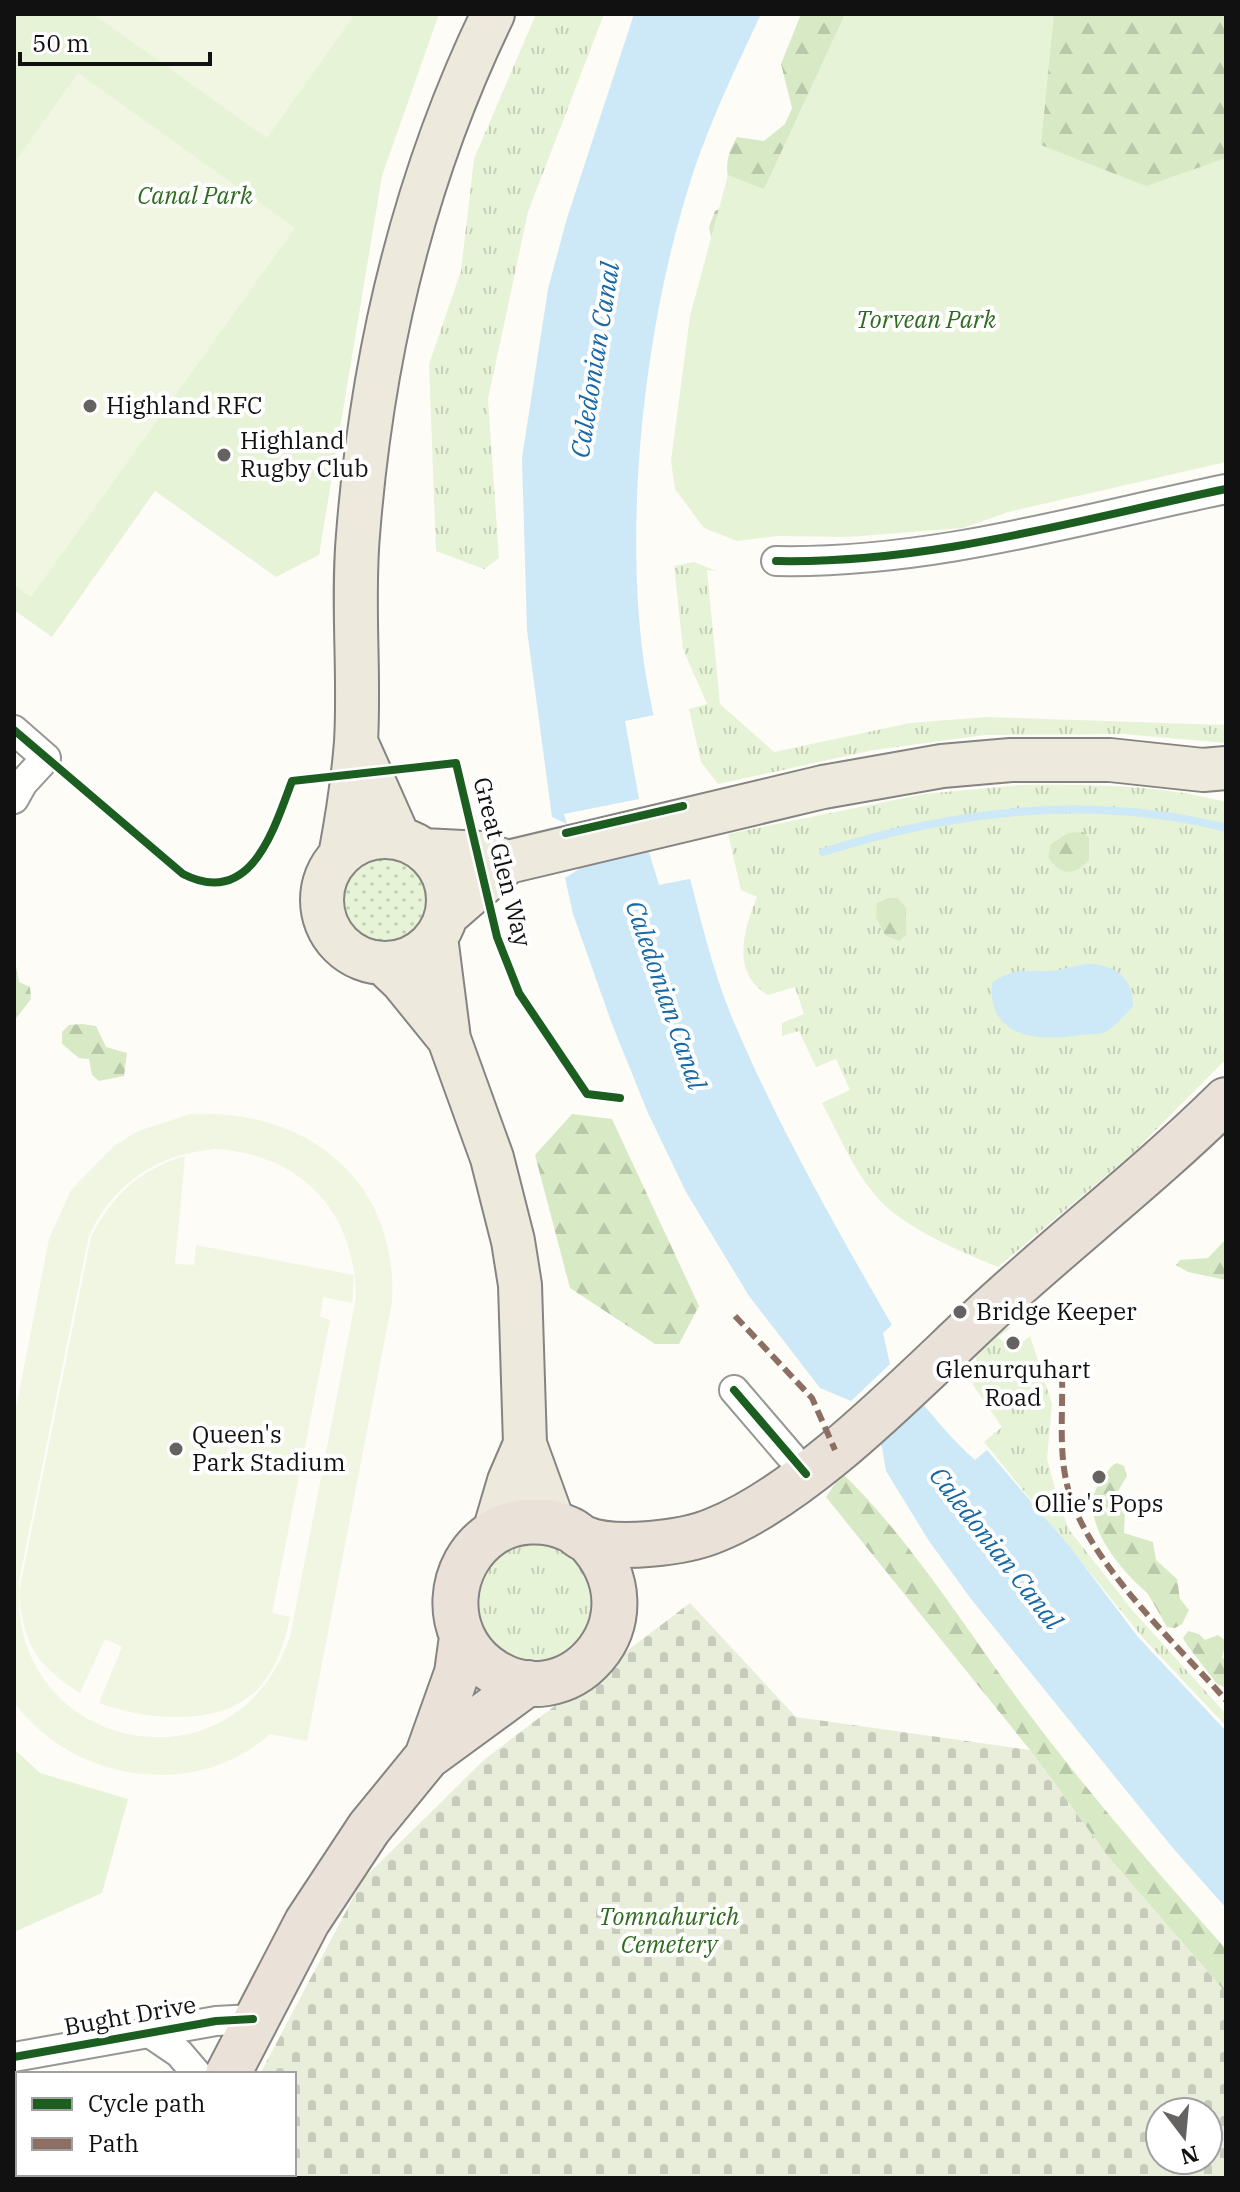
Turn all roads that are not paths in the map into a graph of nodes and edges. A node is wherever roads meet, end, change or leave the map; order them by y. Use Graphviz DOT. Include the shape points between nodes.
graph roads {
  1 [pos="493,14"];
  2 [pos="1226,489"];
  3 [pos="776,561"];
  4 [pos="14,730"];
  5 [pos="356,741"];
  6 [pos="1218,773"];
  7 [pos="18,791"];
  8 [pos="411,844"];
  9 [pos="340,856"];
  10 [pos="508,862"];
  11 [pos="441,926"];
  12 [pos="383,963"];
  13 [pos="449,1039"];
  14 [pos="1226,1100"];
  15 [pos="734,1390"];
  16 [pos="525,1444"];
  17 [pos="806,1474"];
  18 [pos="494,1532"];
  19 [pos="570,1532"];
  20 [pos="692,1538"];
  21 [pos="616,1605"];
  22 [pos="462,1637"];
  23 [pos="528,1683"];
  24 [pos="427,1757"];
  25 [pos="253,2019"];
  26 [pos="148,2032"];
  27 [pos="14,2057"];
  28 [pos="195,2072"];
  29 [pos="229,2072"];
  1 -- 5 [label="main road" via="429,171 405,251 373,399 358,537"];
  2 -- 3 [label="street" via="924,553 854,562"];
  4 -- 7 [label="street" via="46,758"];
  5 -- 8 [label="main road"];
  5 -- 9 [label="main road"];
  6 -- 10 [label="main road" via="1110,760 955,765 823,787"];
  8 -- 9 [label="main road" via="378,837"];
  8 -- 10 [label="main road"];
  8 -- 11 [label="main road" via="445,880"];
  9 -- 12 [label="main road" via="322,893 327,923 345,948"];
  10 -- 11 [label="main road"];
  11 -- 12 [label="main road" via="422,951"];
  11 -- 13 [label="main road"];
  12 -- 13 [label="main road"];
  13 -- 16 [label="main road" via="492,1158 513,1241 520,1285"];
  14 -- 17 [label="highway"];
  15 -- 17 [label="street"];
  16 -- 18 [label="main road"];
  16 -- 19 [label="main road"];
  17 -- 20 [label="highway" via="743,1517"];
  18 -- 19 [label="highway" via="523,1522"];
  18 -- 22 [label="highway" via="466,1560 458,1578 454,1598"];
  19 -- 20 [label="highway" via="640,1543"];
  19 -- 21 [label="highway" via="609,1569"];
  20 -- 21 [label="highway"];
  21 -- 23 [label="highway" via="606,1641 581,1669"];
  22 -- 23 [label="highway" via="489,1668"];
  22 -- 24 [label="highway" via="457,1673"];
  23 -- 24 [label="highway"];
  24 -- 25 [label="highway" via="353,1851"];
  25 -- 26 [label="street, Bught Drive"];
  25 -- 29 [label="highway"];
  26 -- 27 [label="street, Bught Drive"];
  26 -- 28 [label="street, Bught Drive"];
}
